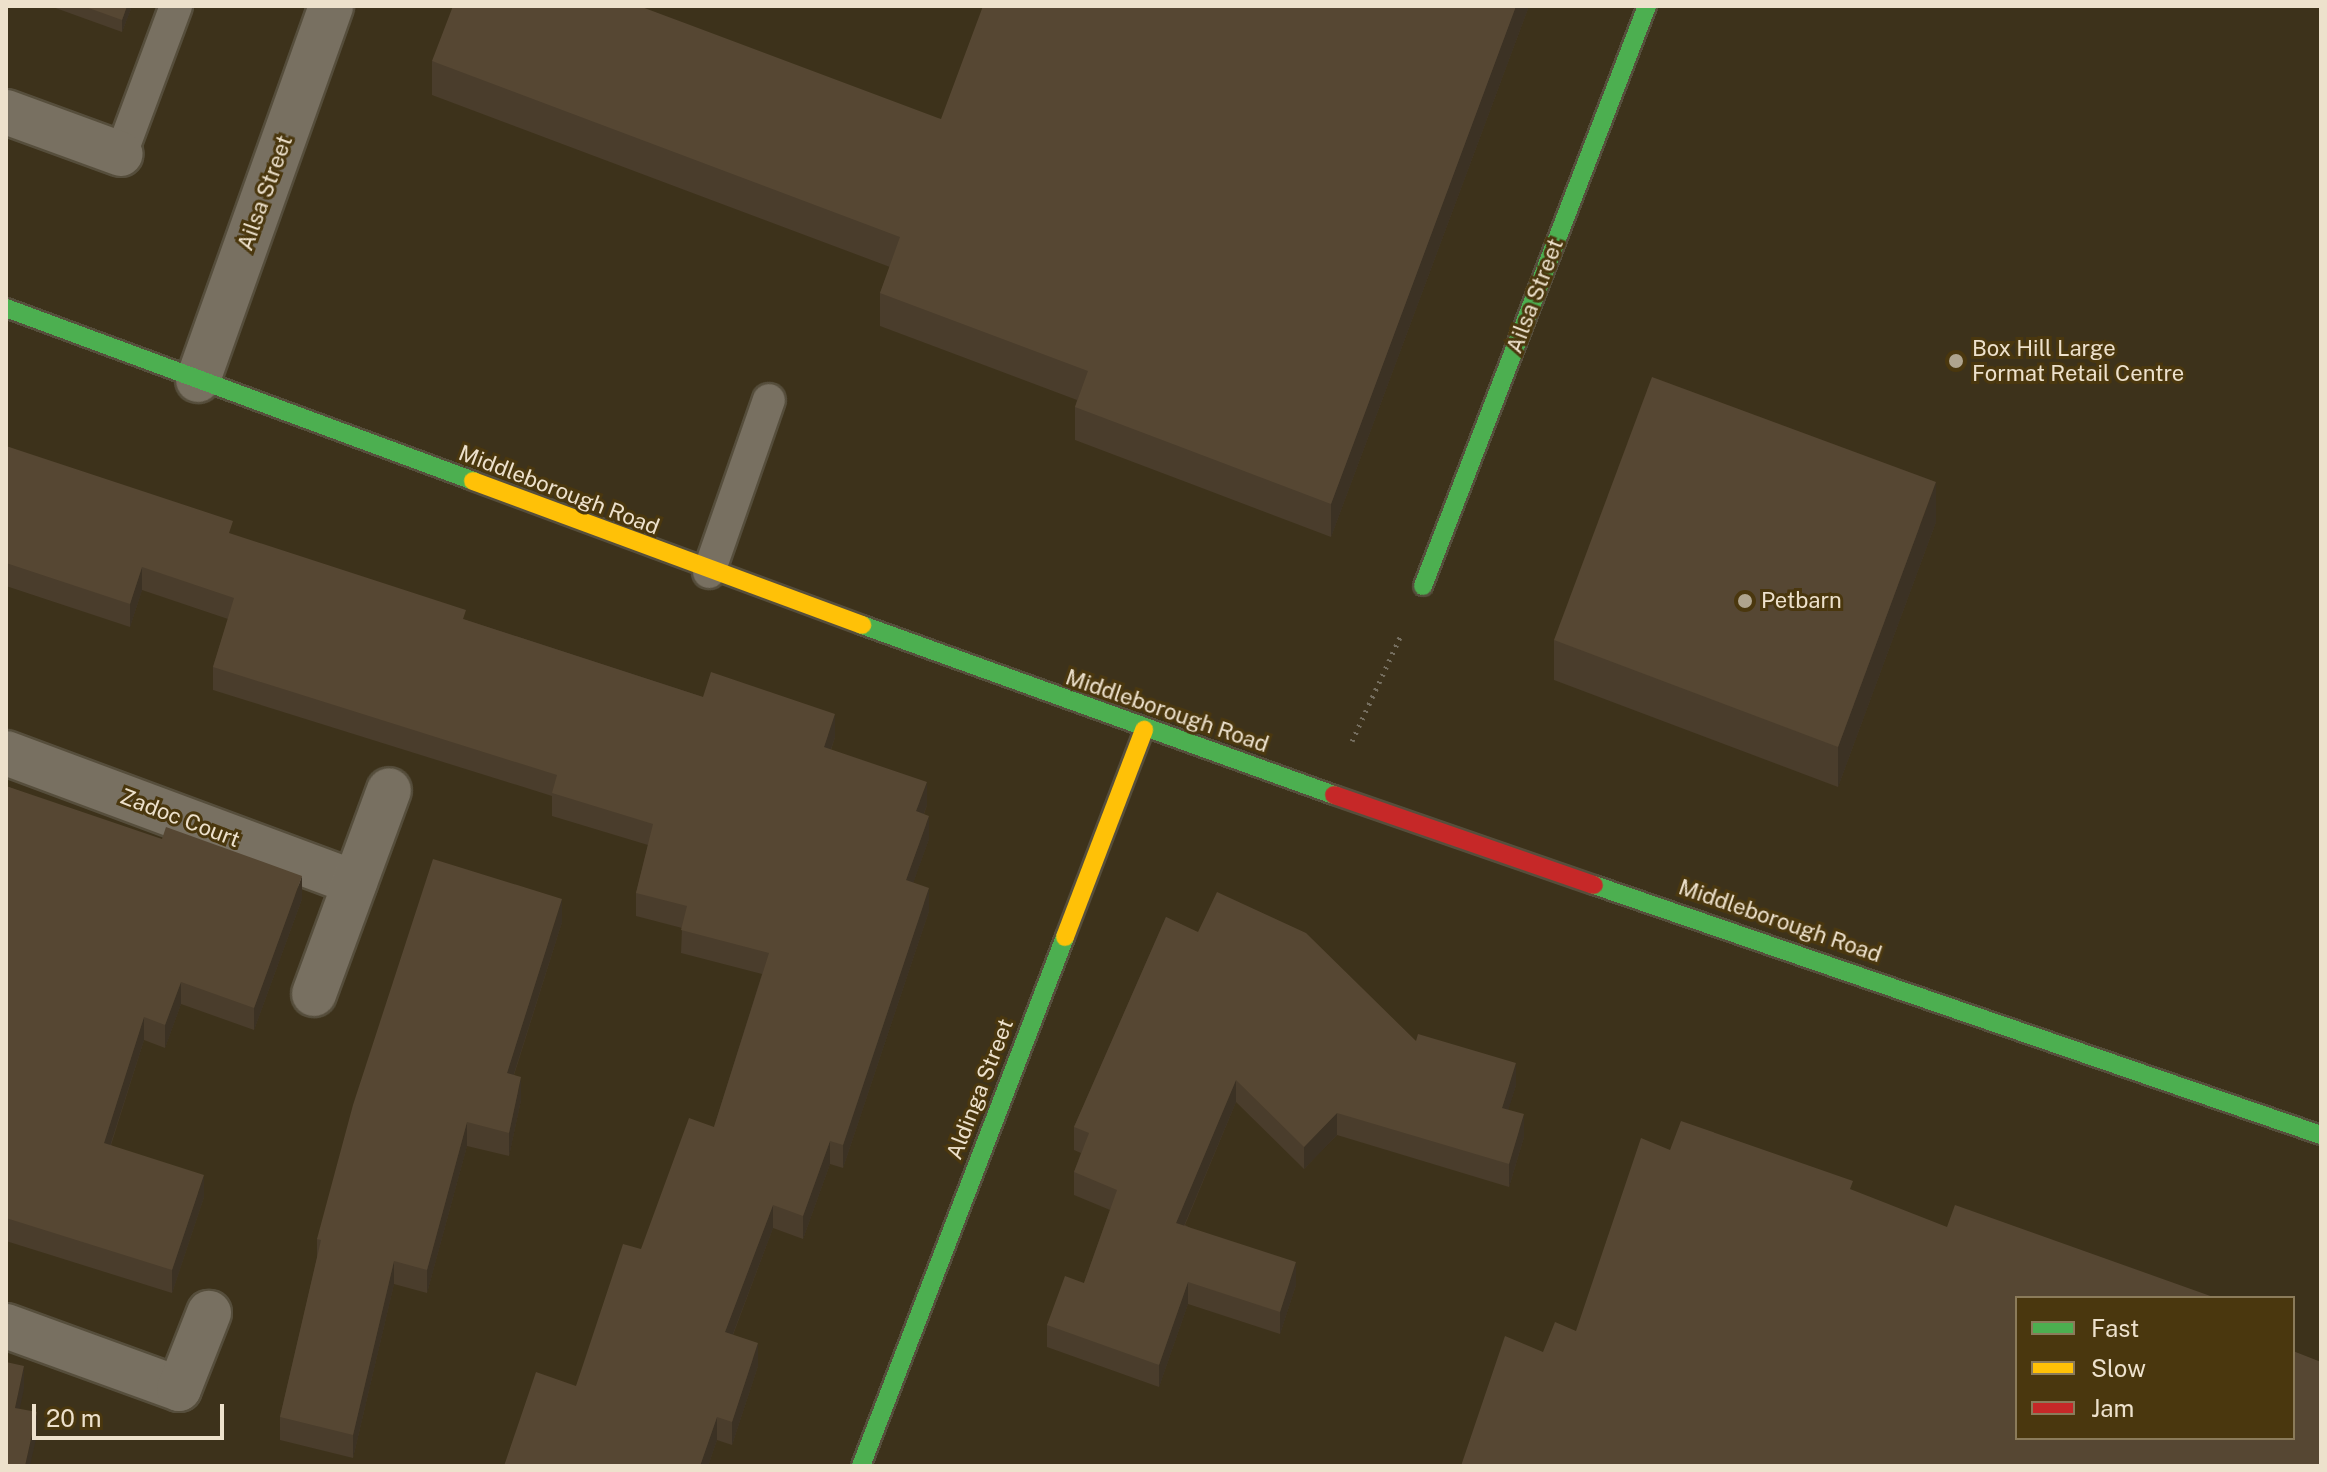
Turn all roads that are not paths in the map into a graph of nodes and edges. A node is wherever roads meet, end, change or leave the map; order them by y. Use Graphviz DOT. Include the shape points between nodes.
graph roads {
  1 [pos="176,6"];
  2 [pos="331,6"];
  3 [pos="1647,6"];
  4 [pos="6,112"];
  5 [pos="121,154"];
  6 [pos="6,308"];
  7 [pos="198,380"];
  8 [pos="769,400"];
  9 [pos="709,572"];
  10 [pos="1423,586"];
  11 [pos="1144,730"];
  12 [pos="6,753"];
  13 [pos="389,790"];
  14 [pos="355,883"];
  15 [pos="314,994"];
  16 [pos="2321,1135"];
  17 [pos="209,1313"];
  18 [pos="6,1326"];
  19 [pos="861,1466"];
  1 -- 5 [label="lane"];
  2 -- 7 [label="street, Ailsa Street"];
  3 -- 10 [label="main road, Ailsa Street"];
  4 -- 5 [label="street"];
  6 -- 7 [label="main road, Middleborough Road"];
  7 -- 9 [label="main road, Middleborough Road"];
  8 -- 9 [label="lane"];
  9 -- 11 [label="main road, Middleborough Road"];
  11 -- 16 [label="main road, Middleborough Road"];
  11 -- 19 [label="main road, Aldinga Street"];
  12 -- 14 [label="street, Zadoc Court"];
  13 -- 14 [label="street"];
  14 -- 15 [label="street"];
  17 -- 18 [label="street" via="179,1389"];
}
